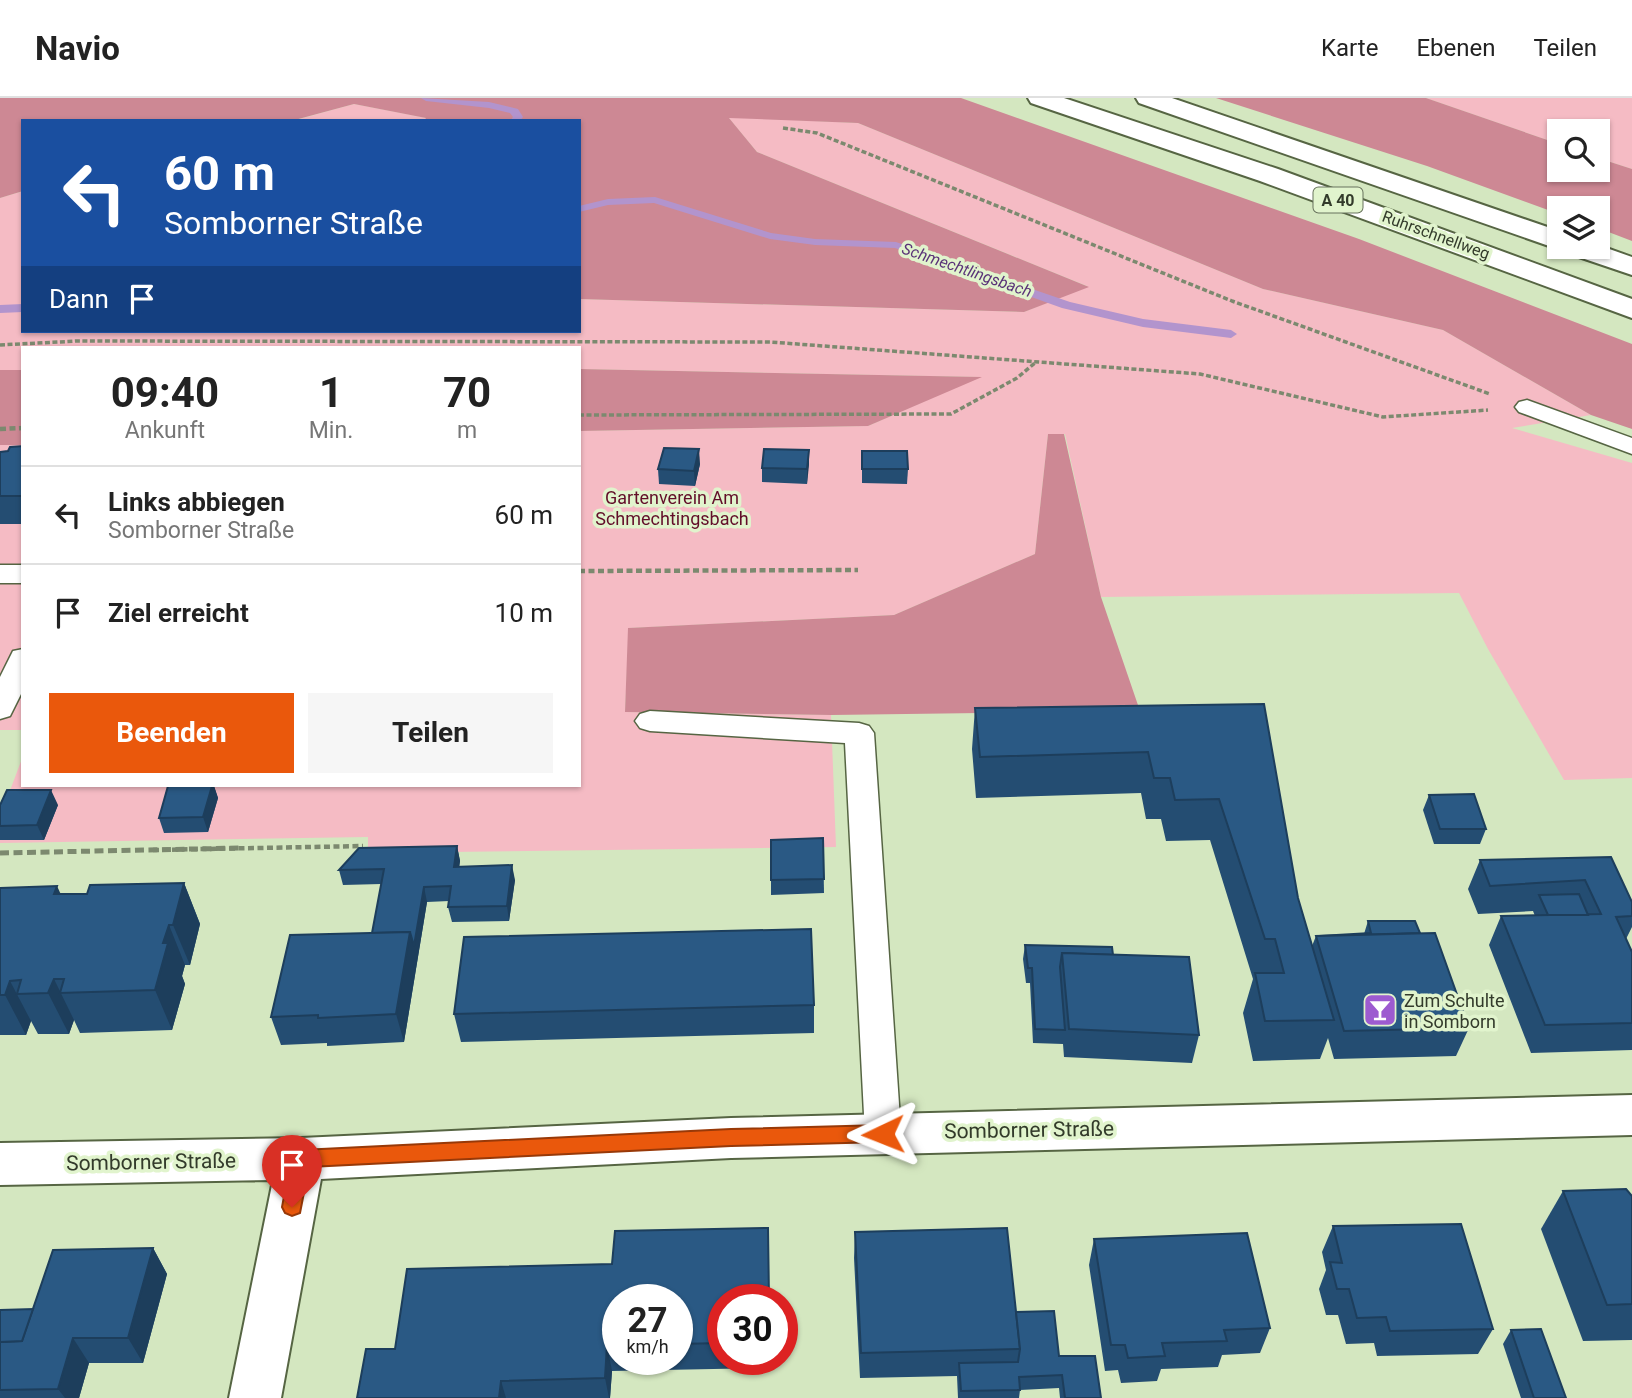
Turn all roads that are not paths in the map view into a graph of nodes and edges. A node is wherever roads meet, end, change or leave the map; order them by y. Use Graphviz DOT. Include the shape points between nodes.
graph roads {
  1 [pos="1040,98"];
  2 [pos="1147,98"];
  3 [pos="1547,236"];
  4 [pos="1610,259"];
  5 [pos="1632,267"];
  6 [pos="1632,309"];
  7 [pos="1527,407"];
  8 [pos="1632,447"];
  9 [pos="0,574"];
  10 [pos="21,574"];
  11 [pos="21,662"];
  12 [pos="0,709"];
  13 [pos="650,721"];
  14 [pos="1632,1115"];
  15 [pos="883,1134"];
  16 [pos="301,1159"];
  17 [pos="0,1164"];
  18 [pos="255,1398"];
  1 -- 6 [label="main road, Ruhrschnellweg / A 40" via="1269,175"];
  2 -- 3 [label="main road, Ruhrschnellweg / A 40"];
  4 -- 5 [label="main road"];
  7 -- 8 [label="lane"];
  9 -- 10 [label="lane"];
  11 -- 12 [label="lane"];
  13 -- 15 [label="lane" via="859,733"];
  14 -- 15 [label="main road, Somborner Straße"];
  15 -- 16 [label="main road, Somborner Straße"];
  16 -- 17 [label="main road, Somborner Straße"];
  16 -- 18 [label="main road"];
}
